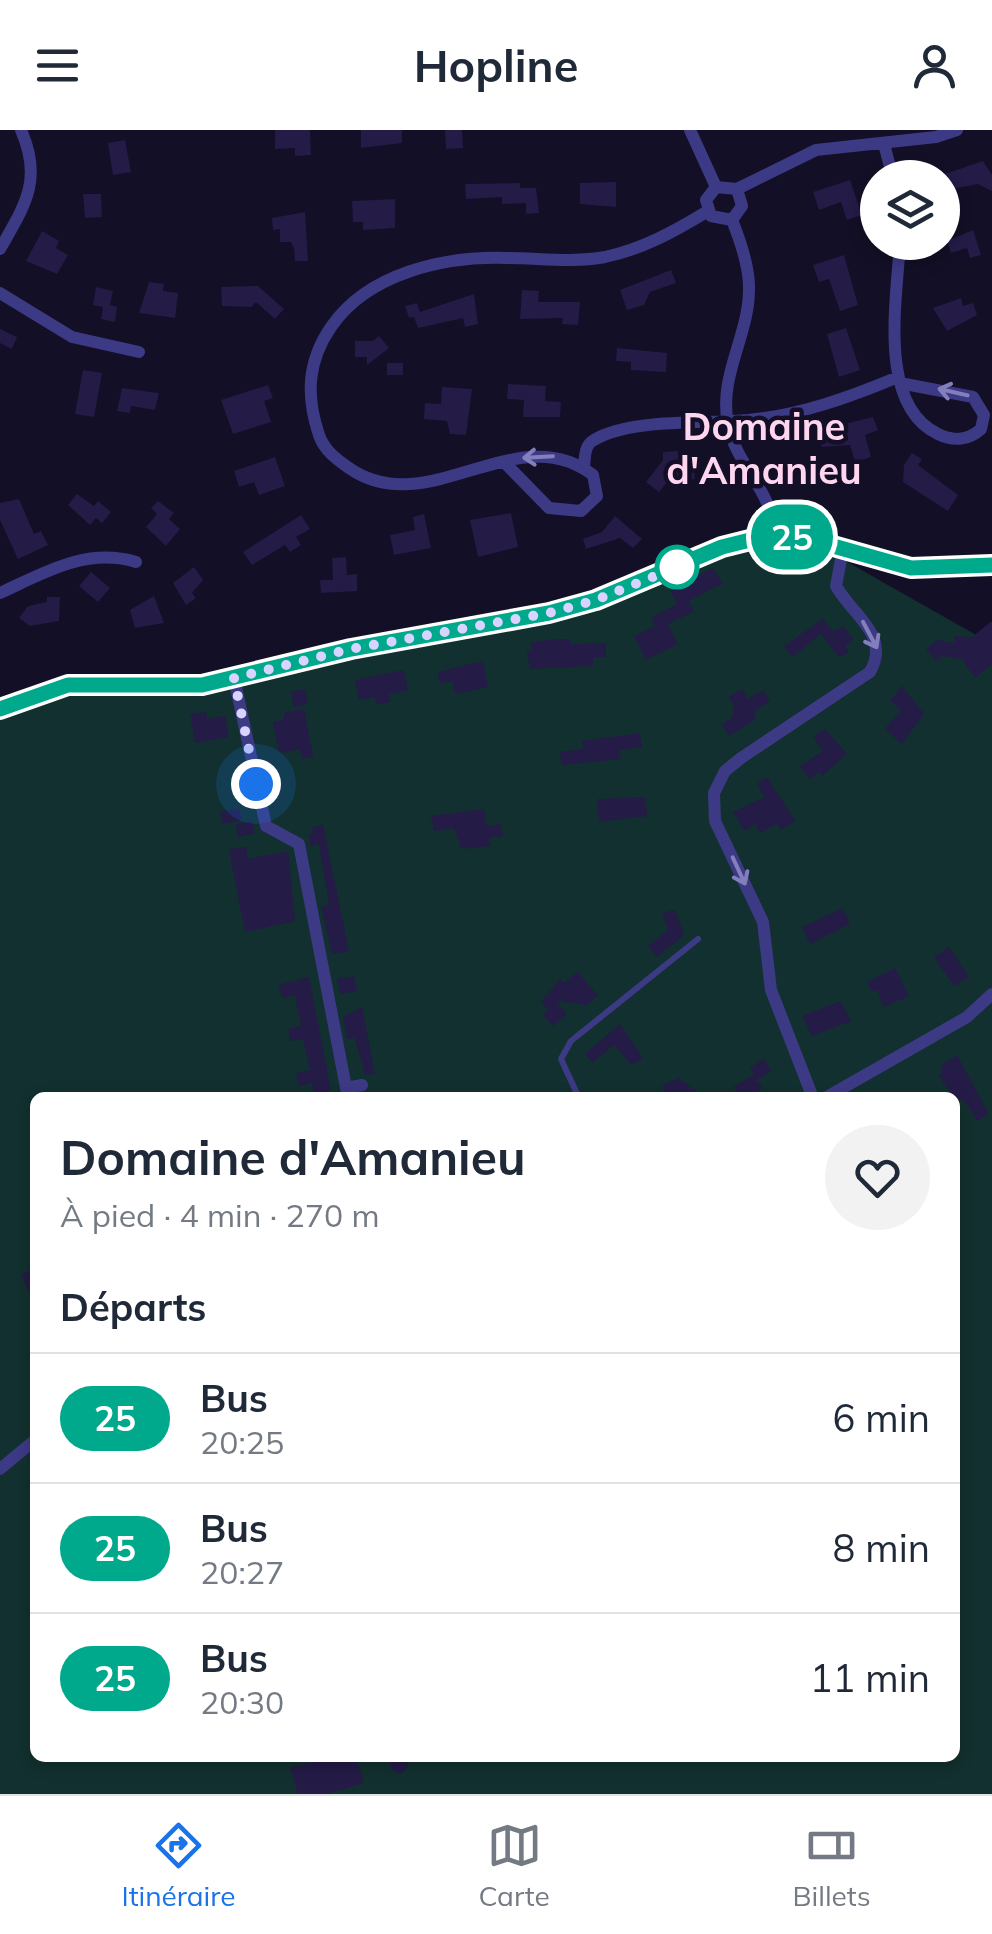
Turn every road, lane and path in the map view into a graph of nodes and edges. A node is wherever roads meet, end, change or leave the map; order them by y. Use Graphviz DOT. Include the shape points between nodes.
graph roads {
  1 [pos="22,130"];
  2 [pos="690,130"];
  3 [pos="958,130"];
  4 [pos="884,144"];
  5 [pos="888,160"];
  6 [pos="716,187"];
  7 [pos="737,189"];
  8 [pos="708,212"];
  9 [pos="732,220"];
  10 [pos="0,249"];
  11 [pos="898,260"];
  12 [pos="0,293"];
  13 [pos="138,352"];
  14 [pos="902,380"];
  15 [pos="727,421"];
  16 [pos="504,462"];
  17 [pos="584,468"];
  18 [pos="774,536"];
  19 [pos="843,550"];
  20 [pos="136,562"];
  21 [pos="992,564"];
  22 [pos="0,594"];
  23 [pos="234,678"];
  24 [pos="1,707"];
  25 [pos="698,939"];
  26 [pos="992,994"];
  27 [pos="362,1085"];
  28 [pos="347,1092"];
  29 [pos="349,1092"];
  30 [pos="576,1092"];
  31 [pos="811,1092"];
  32 [pos="836,1092"];
  33 [pos="30,1444"];
  34 [pos="0,1469"];
  1 -- 10 [label="street" via="33,156 29,197"];
  2 -- 6 [label="street"];
  3 -- 4 [label="street"];
  4 -- 5 [label="street"];
  4 -- 7 [label="street" via="816,150"];
  6 -- 7 [label="street"];
  6 -- 8 [label="street" via="706,200"];
  7 -- 9 [label="street" via="742,206"];
  8 -- 9 [label="street"];
  8 -- 16 [label="street" via="666,236 602,257 502,257 431,266 375,285 342,312 321,344 309,388 330,454 366,480 392,486 417,486"];
  9 -- 15 [label="street" via="750,288 726,387"];
  11 -- 14 [label="street"];
  12 -- 13 [label="street" via="72,337"];
  14 -- 14 [label="street, one-way" via="911,412 925,428 960,439 981,428 984,415 974,398"];
  14 -- 15 [label="street" via="797,413"];
  15 -- 17 [label="street" via="650,425 594,440"];
  15 -- 18 [label="street" via="735,452 769,500"];
  17 -- 16 [label="street, one-way" via="553,455"];
  16 -- 17 [label="street" via="549,508 566,512 589,507 598,496 597,480"];
  18 -- 19 [label="street"];
  18 -- 23 [label="street" via="722,547 549,613"];
  19 -- 21 [label="street" via="911,568"];
  19 -- 31 [label="street, one-way" via="836,586 874,634 878,660 870,672 741,758 714,793 716,821 763,922 771,990"];
  20 -- 22 [label="street" via="84,558"];
  23 -- 24 [label="street" via="165,688 79,684"];
  23 -- 28 [label="street" via="266,826 299,844"];
  25 -- 30 [label="lane" via="571,1041 561,1059"];
  26 -- 32 [label="street" via="967,1017"];
  27 -- 29 [label="street"];
  33 -- 34 [label="street"];
}
